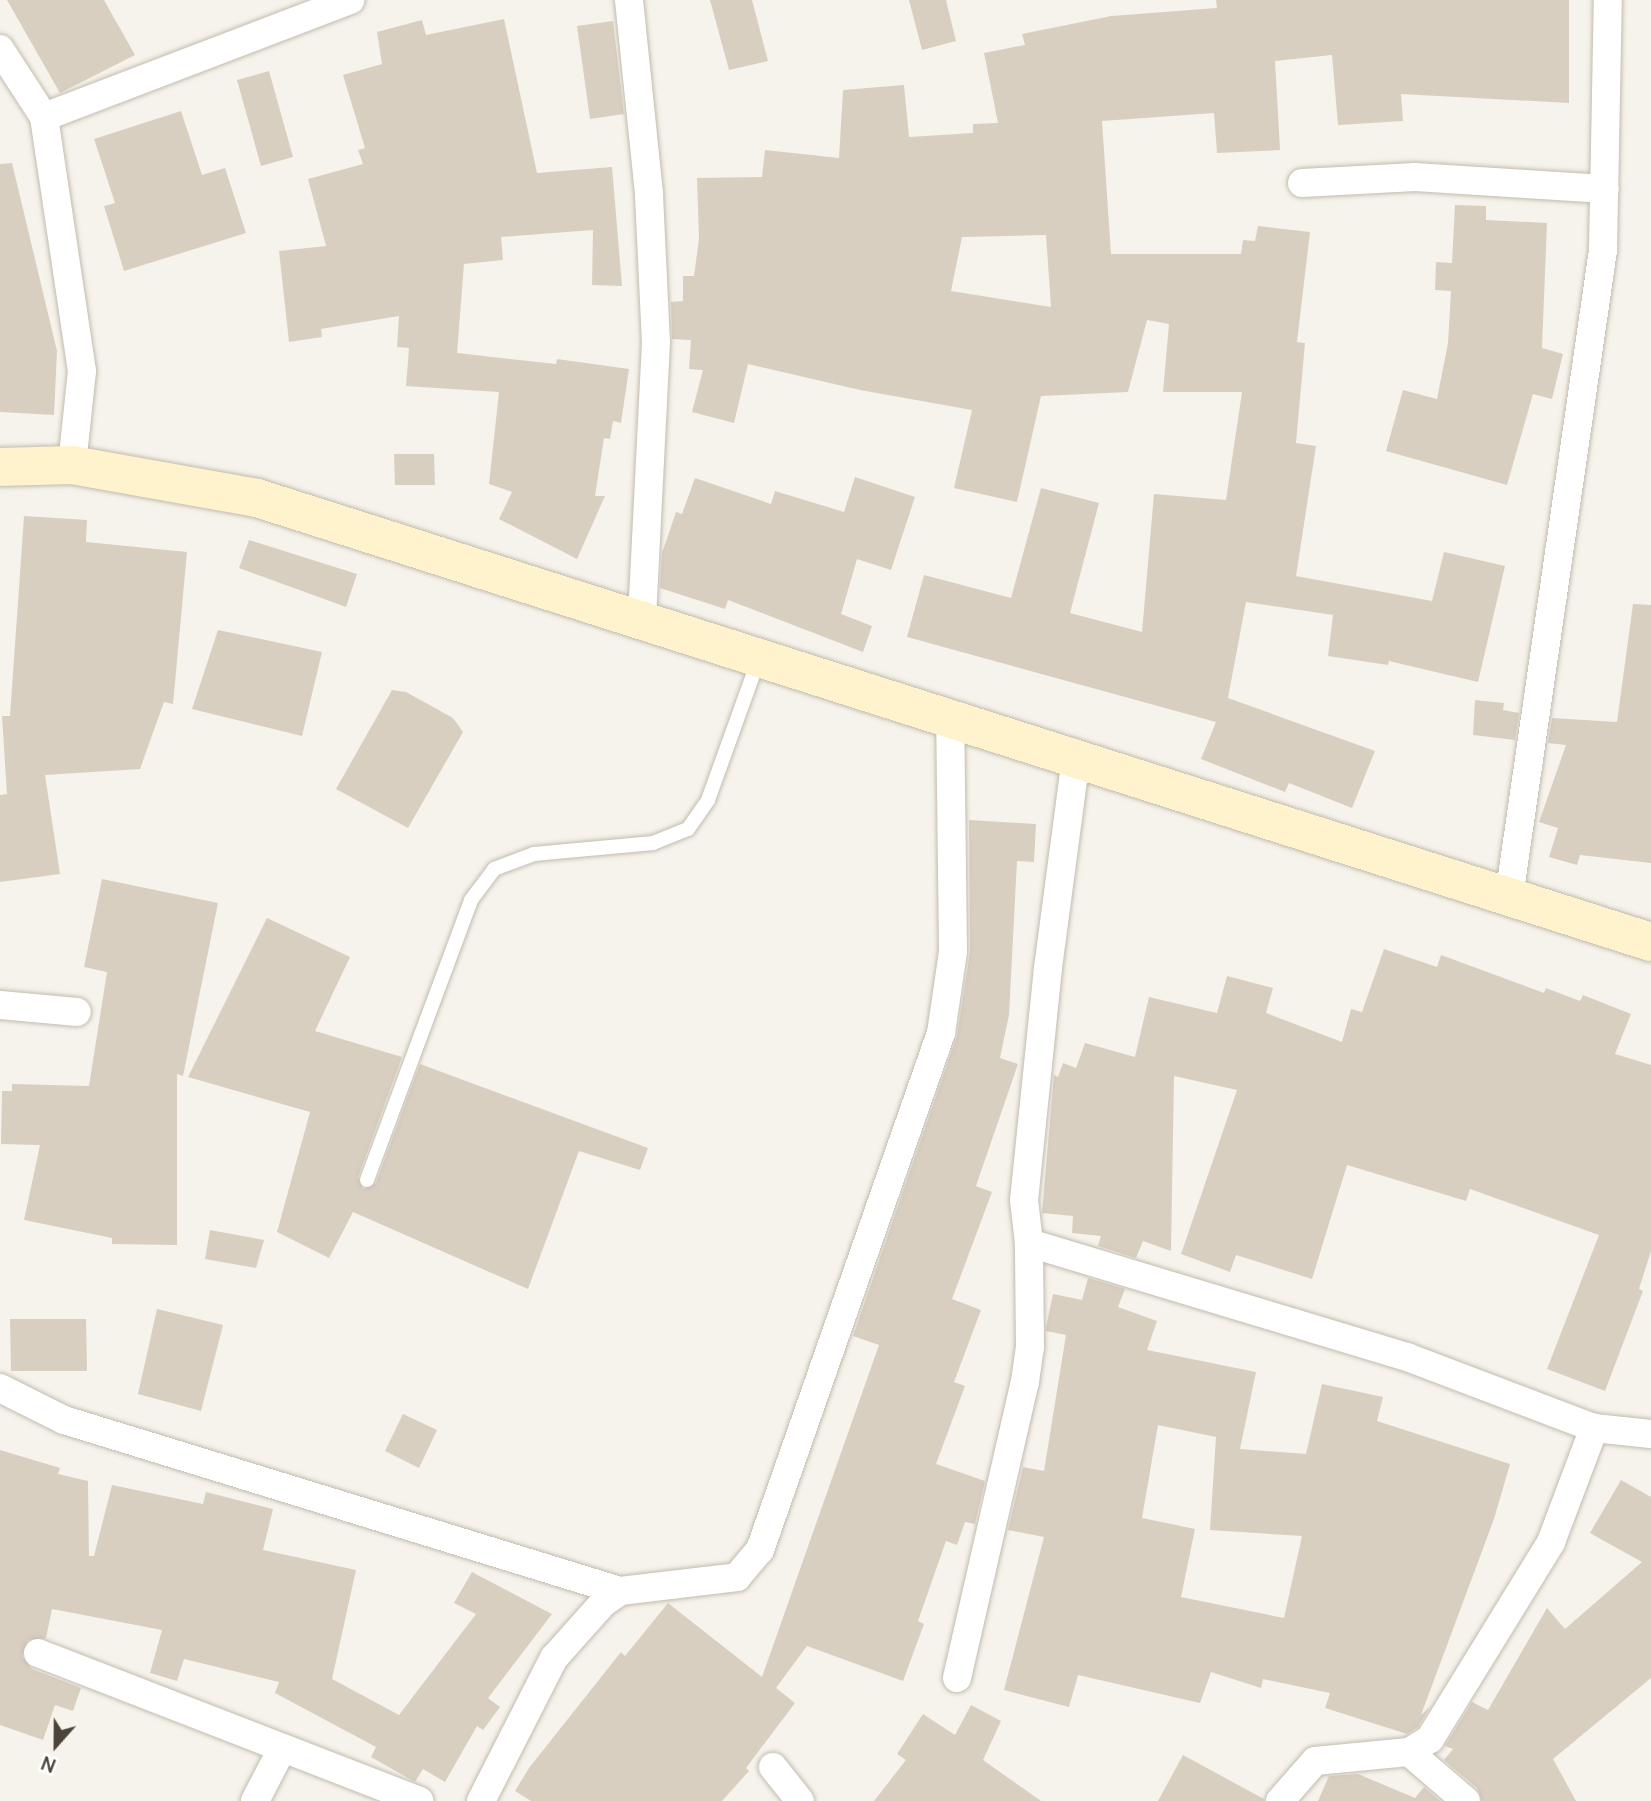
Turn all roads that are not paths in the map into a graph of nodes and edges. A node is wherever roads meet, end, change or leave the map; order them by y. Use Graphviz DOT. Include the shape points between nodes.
graph roads {
  1 [pos="350,0"];
  2 [pos="629,0"];
  3 [pos="1608,0"];
  4 [pos="0,49"];
  5 [pos="44,117"];
  6 [pos="1302,183"];
  7 [pos="1605,189"];
  8 [pos="72,465"];
  9 [pos="0,467"];
  10 [pos="642,620"];
  11 [pos="759,656"];
  12 [pos="950,718"];
  13 [pos="1076,758"];
  14 [pos="1509,897"];
  15 [pos="1651,942"];
  16 [pos="0,1004"];
  17 [pos="76,1012"];
  18 [pos="367,1181"];
  19 [pos="1029,1243"];
  20 [pos="0,1388"];
  21 [pos="1594,1428"];
  22 [pos="1651,1434"];
  23 [pos="620,1591"];
  24 [pos="38,1653"];
  25 [pos="957,1678"];
  26 [pos="282,1749"];
  27 [pos="1409,1752"];
  28 [pos="773,1767"];
  29 [pos="255,1801"];
  30 [pos="419,1801"];
  31 [pos="481,1801"];
  32 [pos="800,1801"];
  33 [pos="1280,1801"];
  34 [pos="1466,1801"];
  1 -- 5 [label="street"];
  2 -- 10 [label="street" via="649,195 656,342"];
  3 -- 7 [label="street"];
  4 -- 5 [label="street"];
  5 -- 8 [label="street" via="82,371"];
  6 -- 7 [label="street" via="1415,177"];
  7 -- 14 [label="street" via="1603,250"];
  8 -- 9 [label="main road"];
  8 -- 10 [label="main road" via="257,498"];
  10 -- 11 [label="main road"];
  11 -- 12 [label="main road"];
  11 -- 18 [label="lane" via="708,800 688,829 653,843 534,854 494,869 471,900"];
  12 -- 13 [label="main road"];
  12 -- 23 [label="street" via="953,952 941,1032 784,1489 760,1550 737,1577"];
  13 -- 14 [label="main road"];
  13 -- 19 [label="street" via="1024,1200"];
  14 -- 15 [label="main road"];
  16 -- 17 [label="street"];
  19 -- 21 [label="street" via="1407,1357"];
  19 -- 25 [label="street" via="1030,1347 1025,1382"];
  20 -- 23 [label="street" via="64,1420"];
  21 -- 22 [label="street"];
  21 -- 27 [label="street" via="1551,1542 1430,1739"];
  23 -- 31 [label="street" via="603,1603 554,1658"];
  24 -- 26 [label="street"];
  26 -- 29 [label="street"];
  26 -- 30 [label="street"];
  27 -- 33 [label="street" via="1315,1762"];
  27 -- 34 [label="street"];
  28 -- 32 [label="street"];
}
